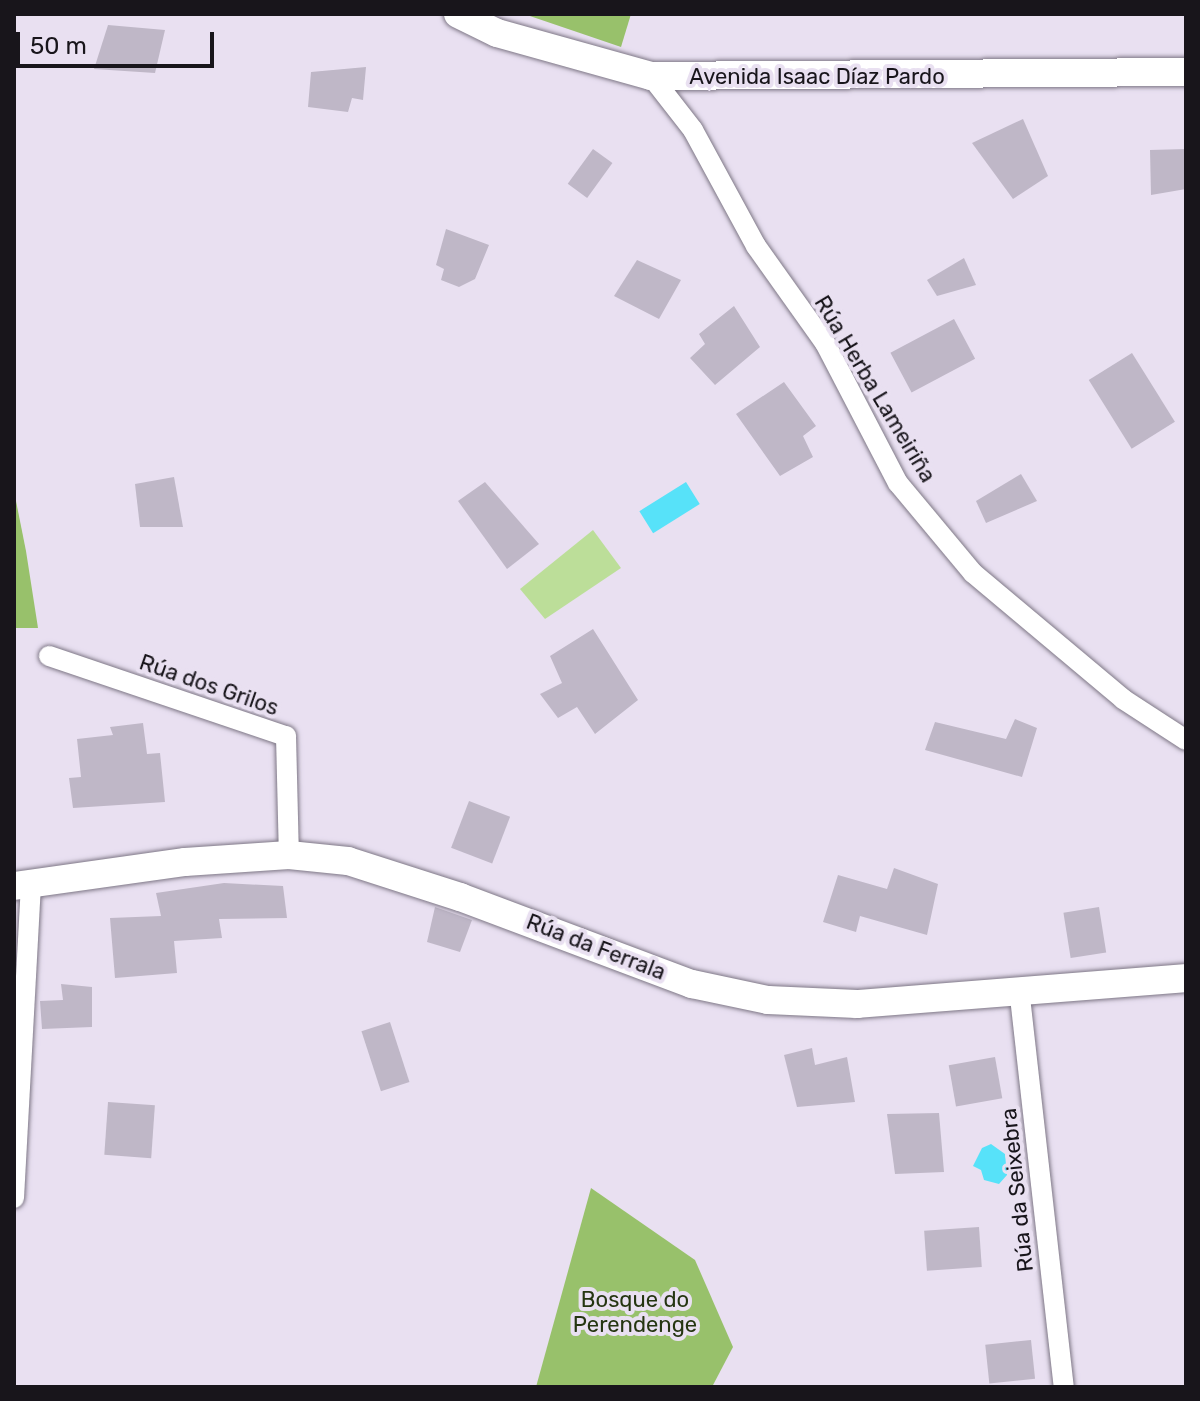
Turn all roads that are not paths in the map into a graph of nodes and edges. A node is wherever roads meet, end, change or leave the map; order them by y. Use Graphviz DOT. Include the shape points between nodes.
graph roads {
  1 [pos="458,14"];
  2 [pos="1186,72"];
  3 [pos="651,76"];
  4 [pos="49,656"];
  5 [pos="1186,740"];
  6 [pos="289,855"];
  7 [pos="23,885"];
  8 [pos="1186,978"];
  9 [pos="1019,988"];
  10 [pos="14,1198"];
  11 [pos="1064,1387"];
  1 -- 3 [label="street, Avenida Isaac Díaz Pardo" via="497,33"];
  2 -- 3 [label="street, Avenida Isaac Díaz Pardo"];
  3 -- 5 [label="street, Rúa Herba Lameiriña" via="693,130 756,246 825,343 898,483 973,573 1123,699"];
  4 -- 6 [label="street, Rúa dos Grilos" via="286,736"];
  6 -- 7 [label="street, Rúa da Ferrala" via="185,862"];
  6 -- 9 [label="street, Rúa da Ferrala" via="348,861 692,984 768,1000 857,1004"];
  7 -- 10 [label="street"];
  8 -- 9 [label="street, Rúa da Ferrala"];
  9 -- 11 [label="street, Rúa da Seixebra"];
}
